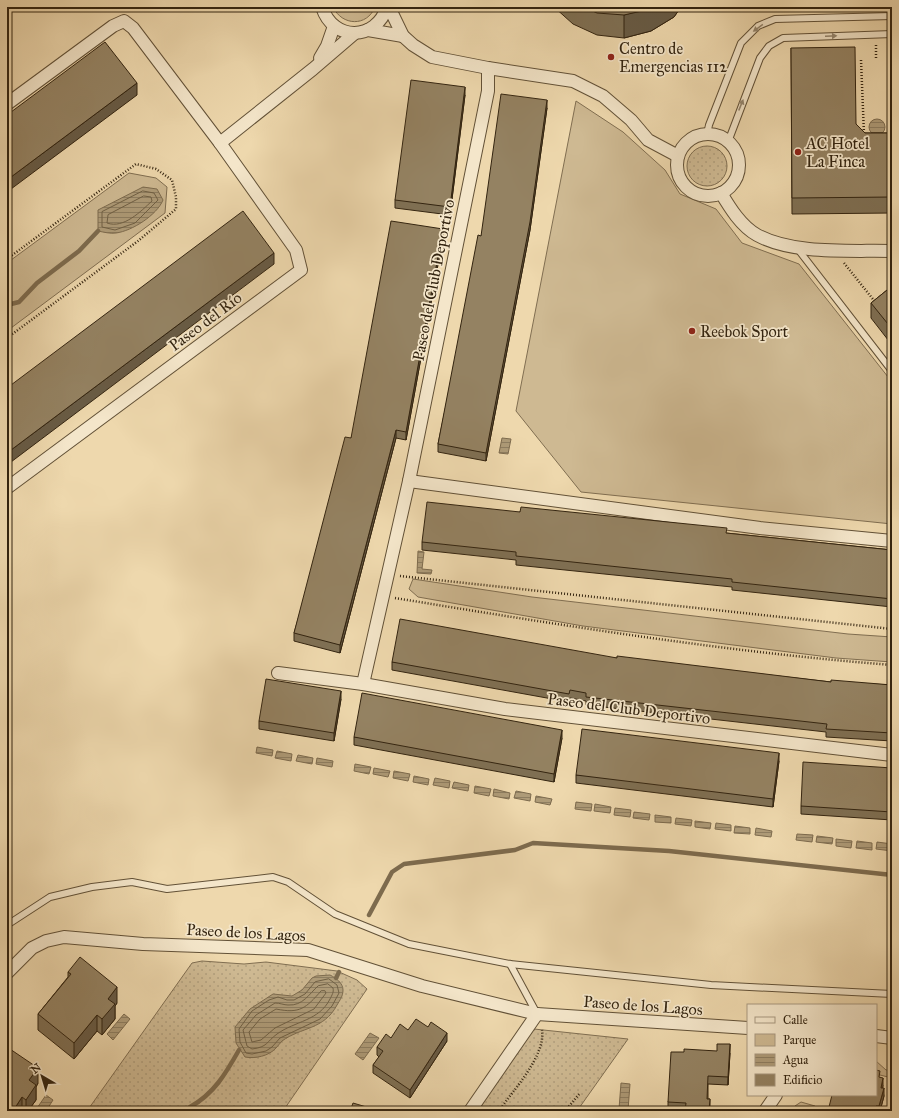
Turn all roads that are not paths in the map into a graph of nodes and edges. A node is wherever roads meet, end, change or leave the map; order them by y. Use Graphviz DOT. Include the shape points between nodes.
graph roads {
  1 [pos="315,7"];
  2 [pos="388,7"];
  3 [pos="324,11"];
  4 [pos="892,16"];
  5 [pos="334,26"];
  6 [pos="368,30"];
  7 [pos="355,33"];
  8 [pos="892,34"];
  9 [pos="403,36"];
  10 [pos="488,68"];
  11 [pos="312,69"];
  12 [pos="7,104"];
  13 [pos="707,134"];
  14 [pos="728,142"];
  15 [pos="220,143"];
  16 [pos="678,156"];
  17 [pos="721,193"];
  18 [pos="797,248"];
  19 [pos="892,251"];
  20 [pos="892,371"];
  21 [pos="409,481"];
  22 [pos="7,488"];
  23 [pos="892,541"];
  24 [pos="278,673"];
  25 [pos="363,684"];
  26 [pos="892,755"];
  27 [pos="7,925"];
  28 [pos="510,964"];
  29 [pos="7,973"];
  30 [pos="892,994"];
  31 [pos="537,1014"];
  32 [pos="747,1028"];
  33 [pos="877,1036"];
  34 [pos="892,1038"];
  35 [pos="775,1096"];
  36 [pos="470,1111"];
  37 [pos="765,1111"];
  1 -- 3 [label="street"];
  2 -- 6 [label="street" via="384,16"];
  2 -- 9 [label="street"];
  3 -- 5 [label="street"];
  4 -- 13 [label="lane, one-way" via="775,19 758,26 741,43"];
  5 -- 7 [label="street"];
  5 -- 11 [label="street" via="328,46"];
  6 -- 7 [label="street"];
  6 -- 9 [label="street"];
  7 -- 11 [label="street"];
  14 -- 8 [label="lane, one-way" via="760,58 769,46 783,38"];
  9 -- 10 [label="street" via="432,57"];
  10 -- 16 [label="street" via="573,81 603,96 631,120 648,140"];
  10 -- 21 [label="street, Paseo del Club Deportivo" via="488,85"];
  11 -- 15 [label="street"];
  12 -- 15 [label="street, Paseo del Río" via="112,26 124,22 133,28"];
  13 -- 14 [label="street"];
  13 -- 16 [label="street" via="689,141"];
  14 -- 17 [label="street" via="735,150 738,170 729,188"];
  15 -- 22 [label="street, Paseo del Río" via="296,250 301,270"];
  16 -- 17 [label="street" via="679,176 691,192 701,196"];
  17 -- 18 [label="street" via="740,221 756,235"];
  18 -- 19 [label="street"];
  18 -- 20 [label="lane"];
  21 -- 23 [label="street" via="760,528"];
  21 -- 25 [label="street, Paseo del Club Deportivo"];
  24 -- 25 [label="street, Paseo del Club Deportivo"];
  25 -- 26 [label="street, Paseo del Club Deportivo" via="505,709"];
  27 -- 28 [label="lane" via="50,897 92,887 132,882 167,889 273,877 288,882 335,914 409,944"];
  28 -- 30 [label="lane" via="711,984"];
  28 -- 31 [label="lane"];
  29 -- 31 [label="street, Paseo de los Lagos" via="32,948 46,941 64,937 143,944 308,950 422,986"];
  31 -- 32 [label="street, Paseo de los Lagos"];
  31 -- 36 [label="street"];
  33 -- 34 [label="street"];
  35 -- 37 [label="street"];
}
